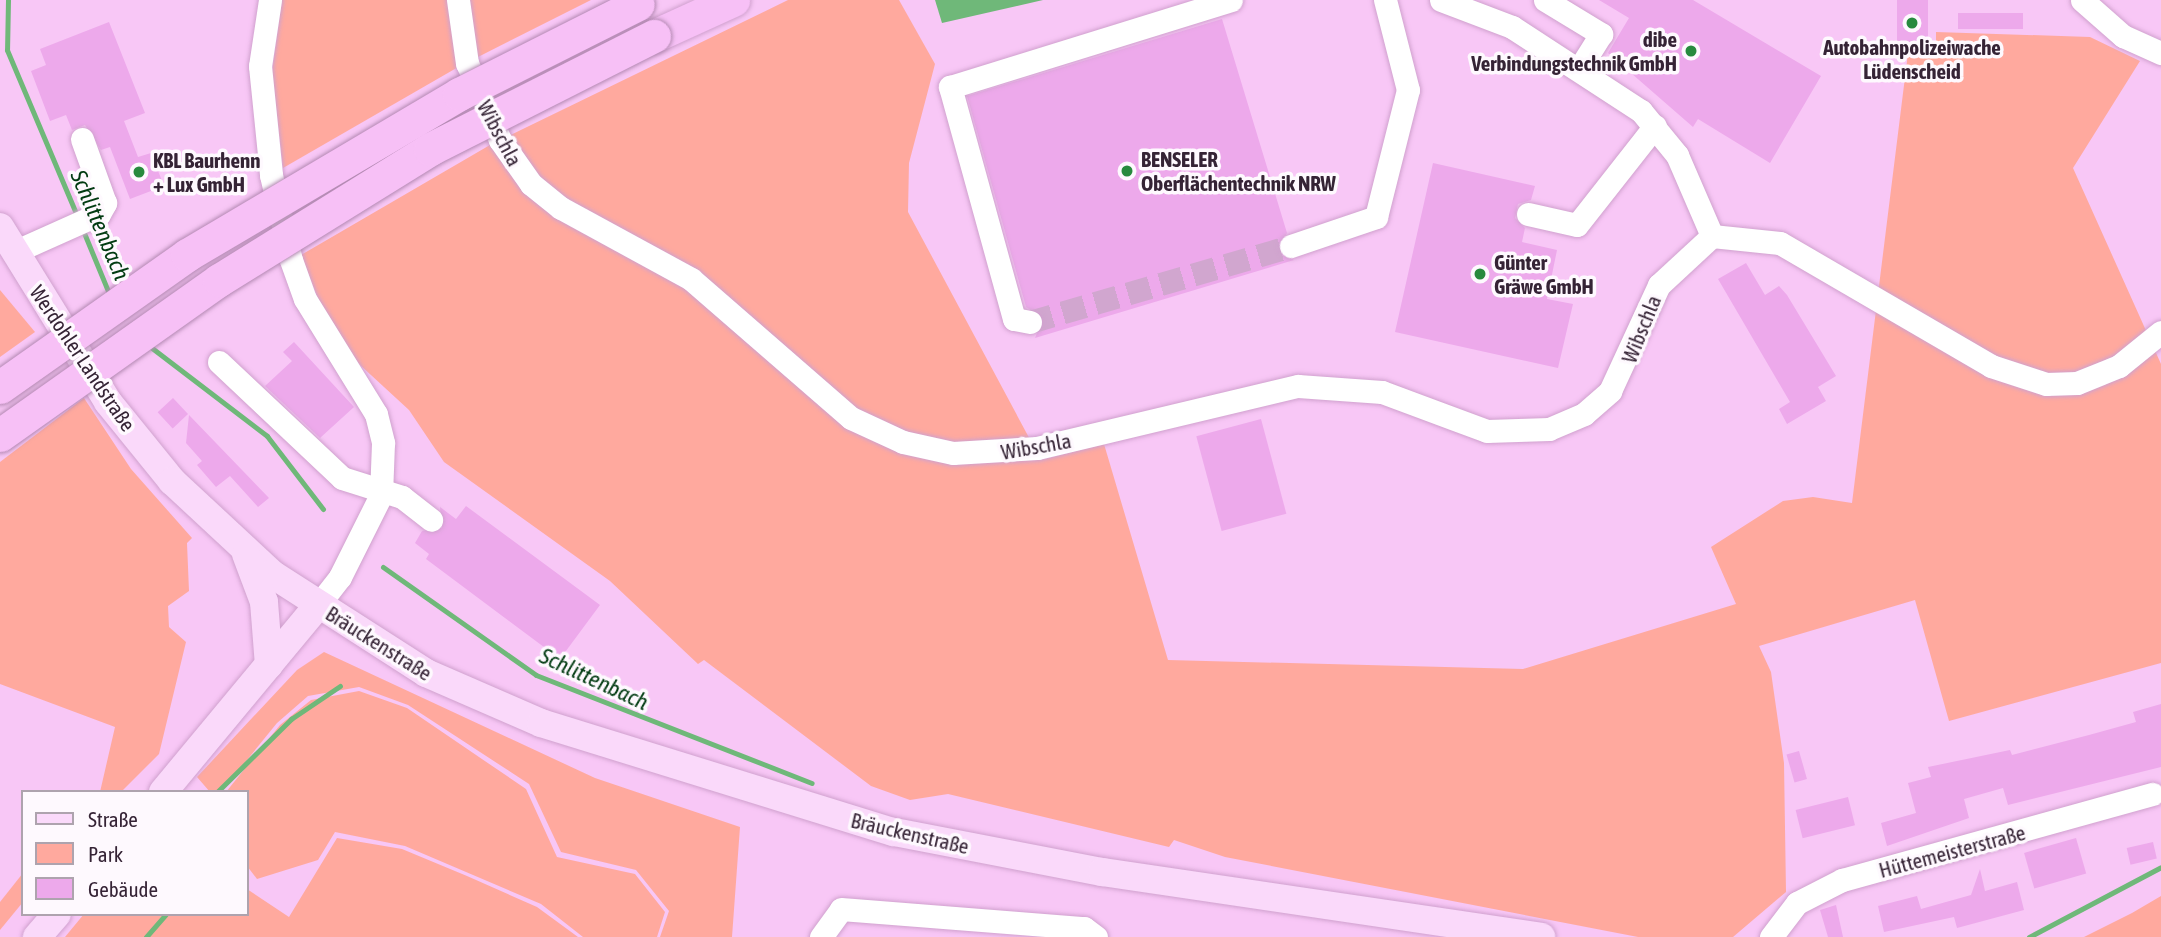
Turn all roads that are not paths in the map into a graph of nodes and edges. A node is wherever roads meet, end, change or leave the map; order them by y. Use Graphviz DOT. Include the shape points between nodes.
graph roads {
  1 [pos="270,0"];
  2 [pos="458,0"];
  3 [pos="733,0"];
  4 [pos="1231,0"];
  5 [pos="1385,0"];
  6 [pos="1545,0"];
  7 [pos="2081,1"];
  8 [pos="642,2"];
  9 [pos="1453,3"];
  10 [pos="2161,53"];
  11 [pos="1580,68"];
  12 [pos="1656,126"];
  13 [pos="82,139"];
  14 [pos="1528,214"];
  15 [pos="0,227"];
  16 [pos="1713,236"];
  17 [pos="1291,246"];
  18 [pos="14,252"];
  19 [pos="1030,322"];
  20 [pos="2160,335"];
  21 [pos="219,362"];
  22 [pos="0,387"];
  23 [pos="0,435"];
  24 [pos="382,495"];
  25 [pos="430,520"];
  26 [pos="246,554"];
  27 [pos="318,605"];
  28 [pos="269,664"];
  29 [pos="165,790"];
  30 [pos="2152,794"];
  31 [pos="55,916"];
  32 [pos="37,937"];
  33 [pos="821,937"];
  34 [pos="1096,937"];
  35 [pos="1541,937"];
  36 [pos="1771,937"];
  1 -- 24 [label="street" via="260,66 274,186 305,299 376,414"];
  2 -- 16 [label="street, Wibschla" via="467,63 500,140 531,184 561,208 691,279 850,418 903,442 953,453 1037,448 1298,386 1382,392 1487,431 1549,429 1584,414 1610,391 1659,285"];
  3 -- 23 [label="highway, bridge" via="430,149 219,280"];
  4 -- 19 [label="street" via="950,87 1014,319"];
  5 -- 17 [label="street" via="1408,90 1377,217"];
  6 -- 11 [label="street" via="1601,34"];
  7 -- 10 [label="street" via="2123,36"];
  8 -- 22 [label="highway, bridge" via="459,94 187,255"];
  9 -- 11 [label="street" via="1513,27"];
  11 -- 12 [label="street"];
  12 -- 14 [label="street" via="1577,225"];
  12 -- 16 [label="street" via="1691,180"];
  13 -- 18 [label="street" via="105,203 88,220"];
  15 -- 18 [label="main road, Werdohler Landstraße"];
  16 -- 20 [label="street" via="1780,243 1991,366 2046,384 2077,383 2119,366"];
  18 -- 26 [label="main road, Werdohler Landstraße" via="108,402 172,481"];
  21 -- 24 [label="street" via="342,478"];
  24 -- 25 [label="street" via="402,497"];
  24 -- 27 [label="street" via="346,567"];
  26 -- 27 [label="main road, Werdohler Landstraße"];
  26 -- 28 [label="main road" via="264,602"];
  27 -- 28 [label="main road"];
  27 -- 35 [label="main road, Bräuckenstraße" via="426,673 505,710 743,790 894,832 1102,872"];
  28 -- 29 [label="main road"];
  30 -- 36 [label="street, Hüttemeisterstraße" via="1842,880 1797,903"];
  31 -- 32 [label="main road"];
  33 -- 34 [label="street" via="841,909 1084,928"];
}
